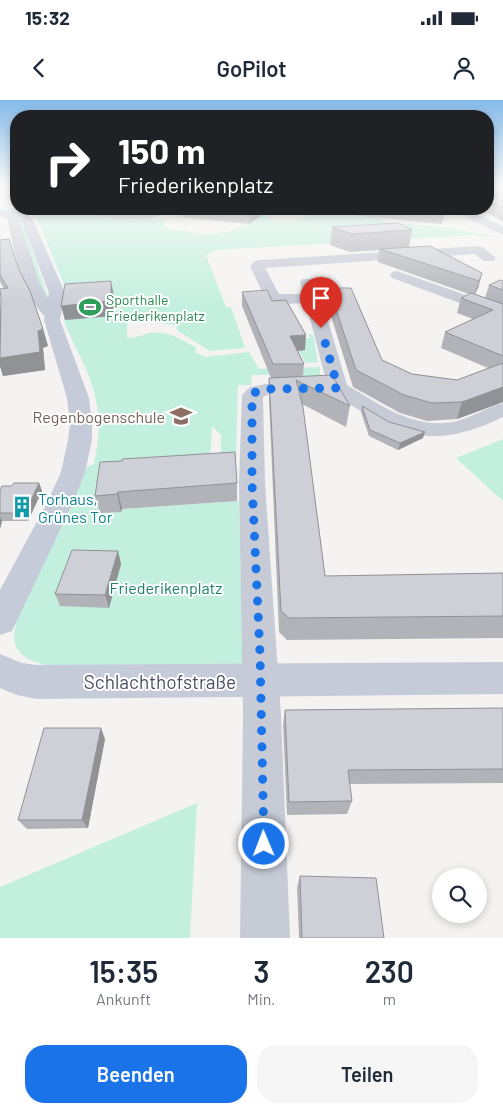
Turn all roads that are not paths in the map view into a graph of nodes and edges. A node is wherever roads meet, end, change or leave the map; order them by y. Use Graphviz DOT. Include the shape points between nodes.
graph roads {
  1 [pos="12,225"];
  2 [pos="29,225"];
  3 [pos="491,225"];
  4 [pos="503,231"];
  5 [pos="489,258"];
  6 [pos="294,262"];
  7 [pos="397,275"];
  8 [pos="313,298"];
  9 [pos="52,314"];
  10 [pos="503,314"];
  11 [pos="338,388"];
  12 [pos="503,409"];
  13 [pos="0,621"];
  14 [pos="0,670"];
  15 [pos="503,678"];
  16 [pos="260,680"];
  17 [pos="265,938"];
  1 -- 9 [label="street" via="13,247 44,308"];
  2 -- 9 [label="main road" via="57,293"];
  3 -- 4 [label="street"];
  5 -- 6 [label="street" via="478,250"];
  6 -- 8 [label="street"];
  6 -- 8 [label="street" via="257,266 272,297"];
  7 -- 10 [label="street"];
  8 -- 11 [label="street"];
  9 -- 13 [label="main road" via="54,333 78,398 80,440 73,472 60,503"];
  11 -- 12 [label="street" via="387,419 428,432 461,427"];
  11 -- 16 [label="street" via="265,389 252,395"];
  14 -- 16 [label="main road, Schlachthofstraße" via="17,679 36,682"];
  15 -- 16 [label="main road, Schlachthofstraße"];
  16 -- 17 [label="street"];
}
